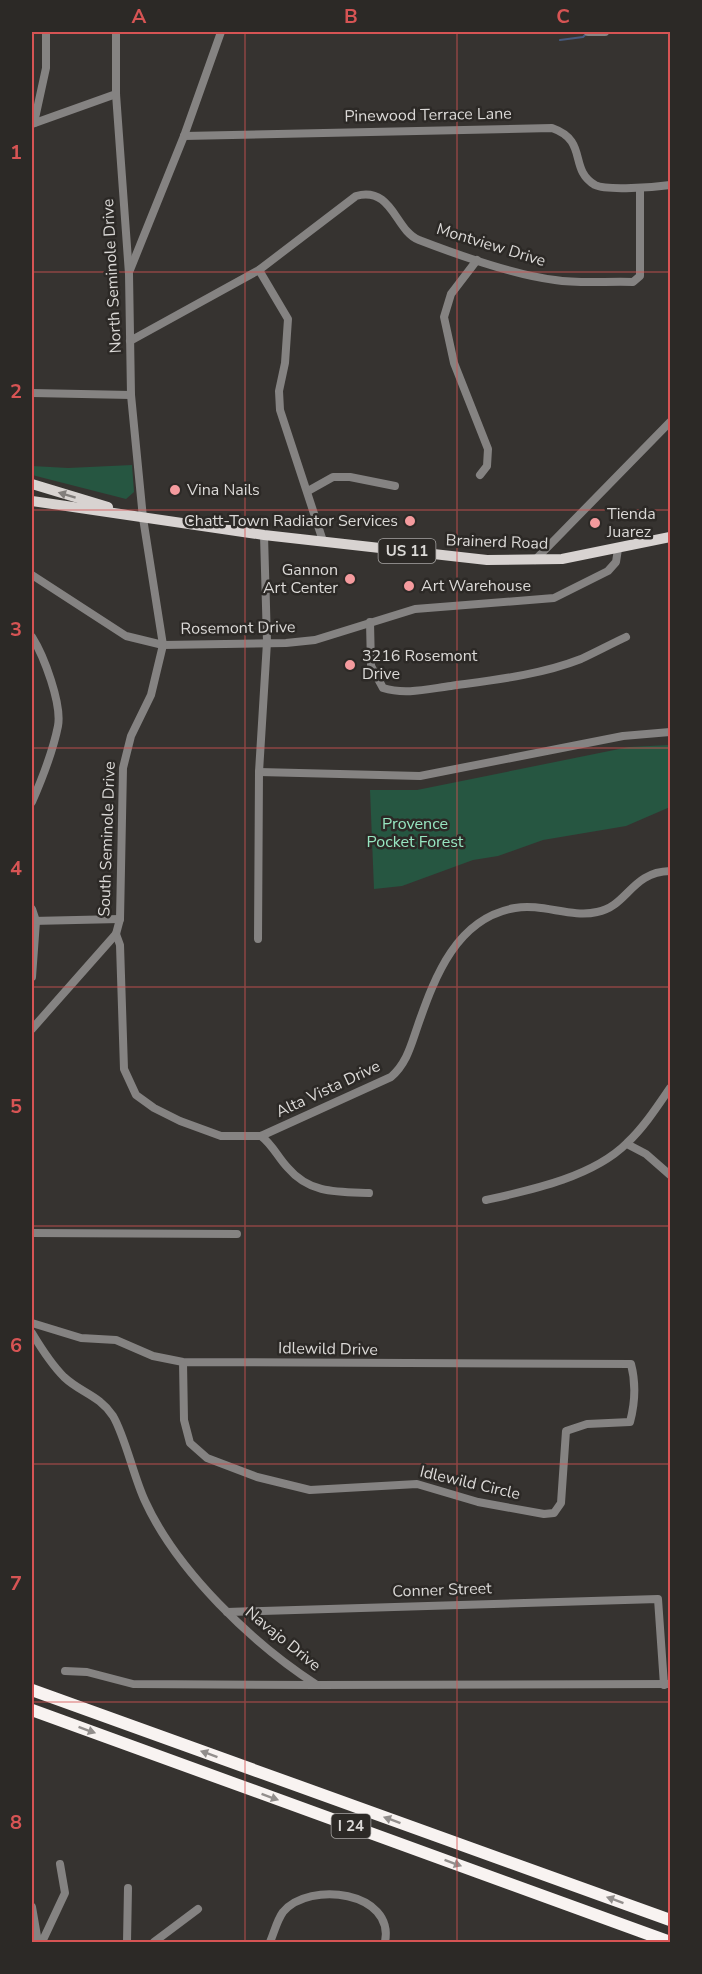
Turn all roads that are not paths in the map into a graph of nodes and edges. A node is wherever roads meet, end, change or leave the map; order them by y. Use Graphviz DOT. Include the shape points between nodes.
graph roads {
  1 [pos="46,32"];
  2 [pos="116,32"];
  3 [pos="221,32"];
  4 [pos="588,32"];
  5 [pos="605,32"];
  6 [pos="117,94"];
  7 [pos="33,123"];
  8 [pos="184,136"];
  9 [pos="670,185"];
  10 [pos="640,188"];
  11 [pos="477,260"];
  12 [pos="259,270"];
  13 [pos="129,274"];
  14 [pos="130,341"];
  15 [pos="32,393"];
  16 [pos="131,395"];
  17 [pos="670,422"];
  18 [pos="480,476"];
  19 [pos="32,484"];
  20 [pos="395,486"];
  21 [pos="308,490"];
  22 [pos="32,501"];
  23 [pos="143,518"];
  24 [pos="264,535"];
  25 [pos="670,537"];
  26 [pos="323,541"];
  27 [pos="618,549"];
  28 [pos="535,560"];
  29 [pos="32,575"];
  30 [pos="370,622"];
  31 [pos="32,637"];
  32 [pos="626,637"];
  33 [pos="267,642"];
  34 [pos="163,645"];
  35 [pos="670,732"];
  36 [pos="259,772"];
  37 [pos="32,802"];
  38 [pos="670,871"];
  39 [pos="32,909"];
  40 [pos="120,919"];
  41 [pos="34,921"];
  42 [pos="116,934"];
  43 [pos="258,939"];
  44 [pos="32,977"];
  45 [pos="32,1029"];
  46 [pos="670,1088"];
  47 [pos="261,1136"];
  48 [pos="627,1144"];
  49 [pos="670,1175"];
  50 [pos="369,1193"];
  51 [pos="486,1200"];
  52 [pos="32,1233"];
  53 [pos="237,1234"];
  54 [pos="32,1323"];
  55 [pos="32,1333"];
  56 [pos="183,1362"];
  57 [pos="631,1364"];
  58 [pos="227,1612"];
  59 [pos="64,1671"];
  60 [pos="667,1684"];
  61 [pos="317,1685"];
  62 [pos="32,1690"];
  63 [pos="32,1710"];
  64 [pos="60,1864"];
  65 [pos="128,1888"];
  66 [pos="32,1907"];
  67 [pos="198,1909"];
  68 [pos="670,1920"];
  69 [pos="40,1942"];
  70 [pos="127,1942"];
  71 [pos="154,1942"];
  72 [pos="270,1942"];
  73 [pos="385,1942"];
  74 [pos="670,1942"];
  1 -- 7 [label="street" via="46,68"];
  2 -- 6 [label="street, North Seminole Drive"];
  3 -- 8 [label="street"];
  4 -- 5 [label="street"];
  6 -- 7 [label="street"];
  6 -- 13 [label="street, North Seminole Drive"];
  8 -- 10 [label="street, Pinewood Terrace Lane" via="552,128 572,140 584,176 597,186"];
  8 -- 13 [label="street"];
  9 -- 10 [label="street"];
  10 -- 11 [label="street, Montview Drive" via="640,276 633,282 555,280"];
  11 -- 12 [label="street, Montview Drive" via="416,239 394,212 368,193 356,196"];
  11 -- 18 [label="street" via="451,294 444,317 454,363 488,449 487,466"];
  12 -- 14 [label="street, Montview Drive"];
  12 -- 21 [label="street" via="288,320 280,411"];
  13 -- 14 [label="street, North Seminole Drive"];
  14 -- 16 [label="street, North Seminole Drive"];
  15 -- 16 [label="street"];
  16 -- 23 [label="street, North Seminole Drive"];
  17 -- 28 [label="street"];
  23 -- 19 [label="main road, Brainerd Road / US 11, one-way"];
  20 -- 21 [label="street" via="333,477"];
  21 -- 26 [label="street"];
  22 -- 23 [label="main road, Brainerd Road / US 11"];
  23 -- 24 [label="main road, Brainerd Road / US 11"];
  23 -- 34 [label="street, South Seminole Drive"];
  24 -- 26 [label="main road, Brainerd Road / US 11"];
  24 -- 33 [label="street"];
  25 -- 27 [label="main road, Brainerd Road / US 11"];
  26 -- 28 [label="main road, Brainerd Road / US 11" via="487,560"];
  27 -- 28 [label="main road, Brainerd Road / US 11"];
  27 -- 30 [label="street, Rosemont Drive" via="616,562 608,571 554,598 415,609"];
  29 -- 34 [label="street, Rosemont Drive" via="126,636"];
  30 -- 32 [label="street" via="370,666 383,688 394,692 493,681 551,668"];
  30 -- 33 [label="street, Rosemont Drive" via="315,640"];
  31 -- 37 [label="street" via="54,694 58,724"];
  33 -- 34 [label="street, Rosemont Drive"];
  33 -- 36 [label="street"];
  34 -- 40 [label="street, South Seminole Drive" via="151,695 131,736 123,768"];
  35 -- 36 [label="street" via="623,736 420,776"];
  36 -- 43 [label="street"];
  38 -- 47 [label="street, Alta Vista Drive" via="646,875 605,911 514,908 466,931 435,980 409,1055 400,1069 391,1077"];
  39 -- 41 [label="street"];
  40 -- 41 [label="street"];
  40 -- 42 [label="street, South Seminole Drive"];
  41 -- 44 [label="street"];
  42 -- 45 [label="street, South Seminole Drive"];
  42 -- 47 [label="street, Alta Vista Drive" via="120,945 124,1069 136,1095 202,1131 221,1136"];
  46 -- 48 [label="street"];
  47 -- 50 [label="street" via="296,1178 310,1187"];
  48 -- 49 [label="street"];
  48 -- 51 [label="street" via="563,1180"];
  52 -- 53 [label="street"];
  54 -- 56 [label="street, Idlewild Drive" via="81,1338 116,1341 153,1356"];
  55 -- 58 [label="street, Navajo Drive" via="65,1378 101,1400 115,1419 145,1501 159,1527"];
  56 -- 57 [label="street, Idlewild Drive"];
  56 -- 57 [label="street, Idlewild Circle" via="184,1420 190,1443 207,1458 310,1490 417,1484 478,1502 544,1514 554,1513 561,1503 566,1431 587,1424 630,1422 634,1379"];
  58 -- 60 [label="street, Conner Street" via="658,1599"];
  58 -- 61 [label="street, Navajo Drive" via="289,1667"];
  59 -- 61 [label="street" via="87,1672 133,1684"];
  60 -- 61 [label="street, Navajo Drive"];
  68 -- 62 [label="highway, I 24, one-way"];
  63 -- 74 [label="highway, I 24, one-way"];
  64 -- 69 [label="street" via="65,1893"];
  65 -- 70 [label="street"];
  66 -- 69 [label="street"];
  67 -- 71 [label="street"];
  72 -- 73 [label="street" via="283,1913 299,1900 309,1895 335,1894 374,1910 387,1931"];
}
